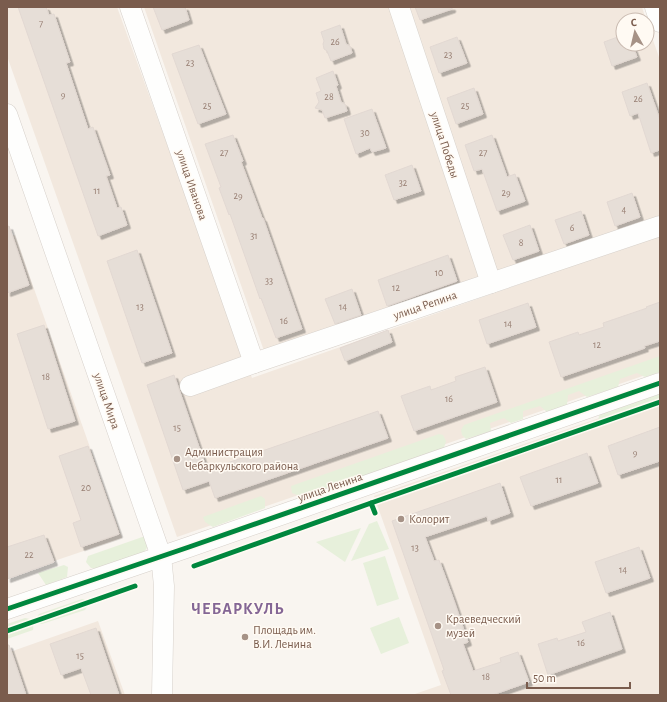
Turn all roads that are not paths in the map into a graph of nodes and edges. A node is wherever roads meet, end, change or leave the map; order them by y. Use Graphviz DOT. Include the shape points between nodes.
graph roads {
  1 [pos="130,7"];
  2 [pos="400,7"];
  3 [pos="655,7"];
  4 [pos="660,22"];
  5 [pos="8,117"];
  6 [pos="660,226"];
  7 [pos="491,283"];
  8 [pos="254,363"];
  9 [pos="660,383"];
  10 [pos="190,386"];
  11 [pos="161,556"];
  12 [pos="7,609"];
  13 [pos="162,695"];
  1 -- 8 [label="street, улица Иванова"];
  2 -- 7 [label="street, улица Победы"];
  3 -- 4 [label="street"];
  5 -- 11 [label="street, улица Мира"];
  6 -- 7 [label="street, улица Репина"];
  7 -- 8 [label="street, улица Репина"];
  8 -- 10 [label="street, улица Репина"];
  9 -- 11 [label="street, улица Ленина"];
  11 -- 12 [label="street, улица Ленина"];
  11 -- 13 [label="street, улица Мира" via="164,586"];
}
